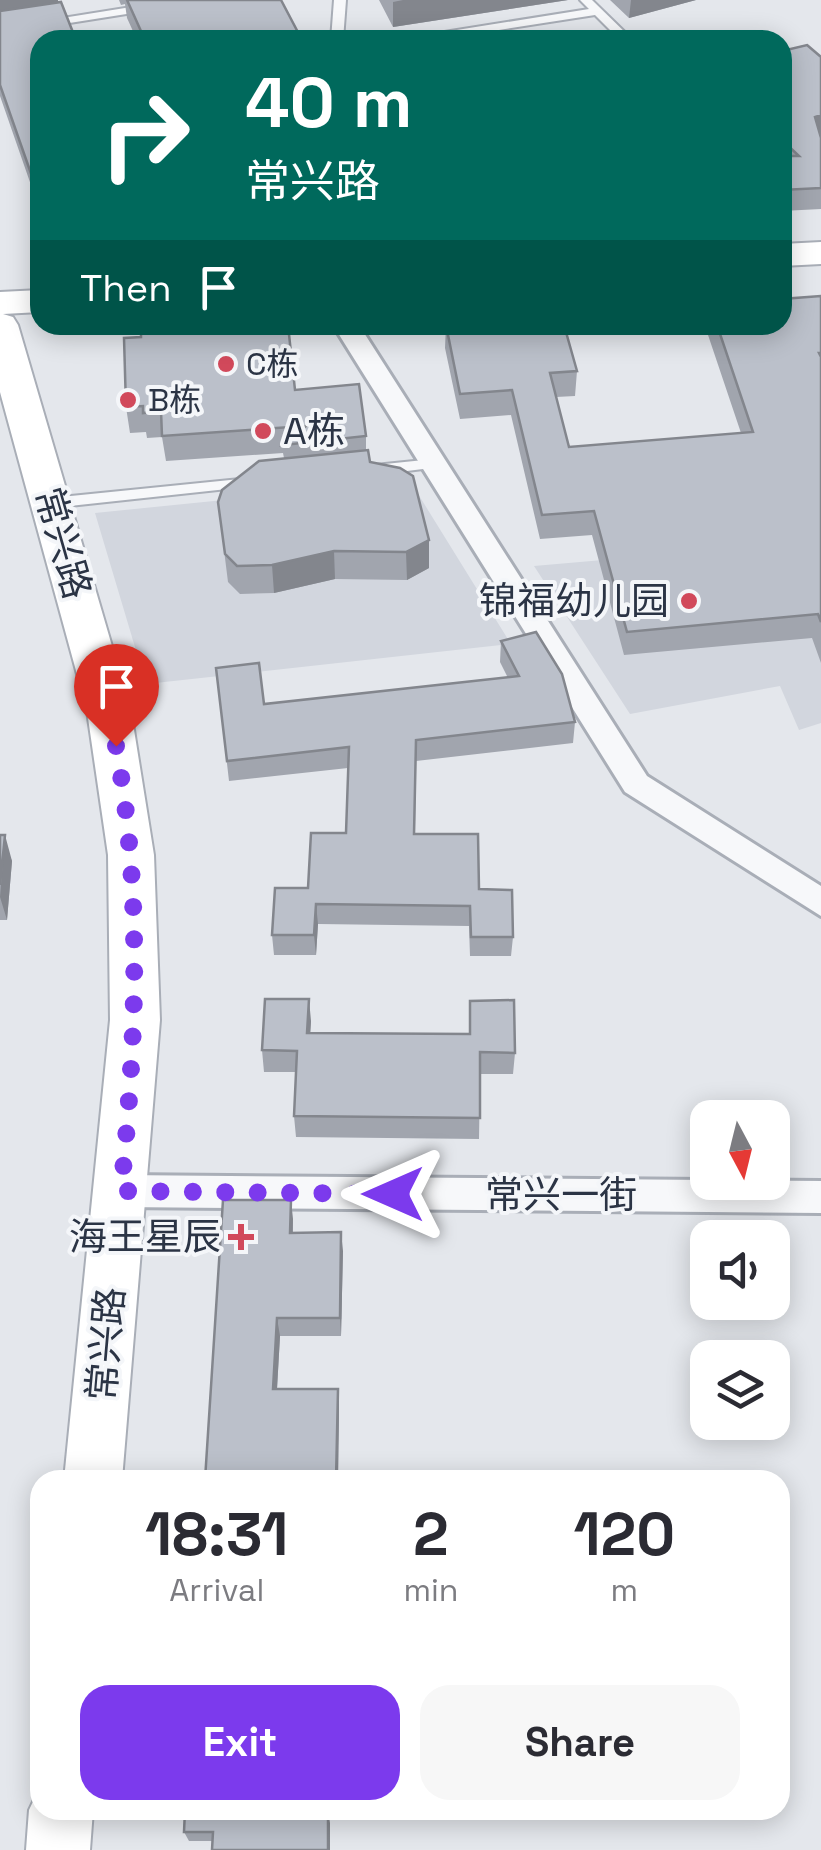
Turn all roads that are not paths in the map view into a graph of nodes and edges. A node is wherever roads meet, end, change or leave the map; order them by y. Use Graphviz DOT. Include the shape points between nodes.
graph roads {
  1 [pos="196,0"];
  2 [pos="340,0"];
  3 [pos="586,0"];
  4 [pos="597,11"];
  5 [pos="338,30"];
  6 [pos="476,30"];
  7 [pos="617,30"];
  8 [pos="0,31"];
  9 [pos="821,253"];
  10 [pos="792,254"];
  11 [pos="30,302"];
  12 [pos="0,303"];
  13 [pos="0,325"];
  14 [pos="352,335"];
  15 [pos="434,464"];
  16 [pos="358,472"];
  17 [pos="262,482"];
  18 [pos="51,502"];
  19 [pos="821,903"];
  20 [pos="121,1191"];
  21 [pos="821,1197"];
  22 [pos="94,1470"];
  23 [pos="61,1820"];
  24 [pos="58,1850"];
  1 -- 8 [label="lane"];
  2 -- 5 [label="lane"];
  3 -- 4 [label="lane"];
  4 -- 6 [label="lane"];
  4 -- 7 [label="lane"];
  9 -- 10 [label="street"];
  11 -- 12 [label="street"];
  13 -- 18 [label="street, 常兴路"];
  14 -- 15 [label="street"];
  15 -- 16 [label="lane"];
  15 -- 19 [label="street" via="636,784"];
  17 -- 18 [label="lane"];
  18 -- 20 [label="street, 常兴路" via="109,711 131,855 134,1020"];
  20 -- 21 [label="street, 常兴一街"];
  20 -- 22 [label="street, 常兴路"];
  23 -- 24 [label="street"];
}
